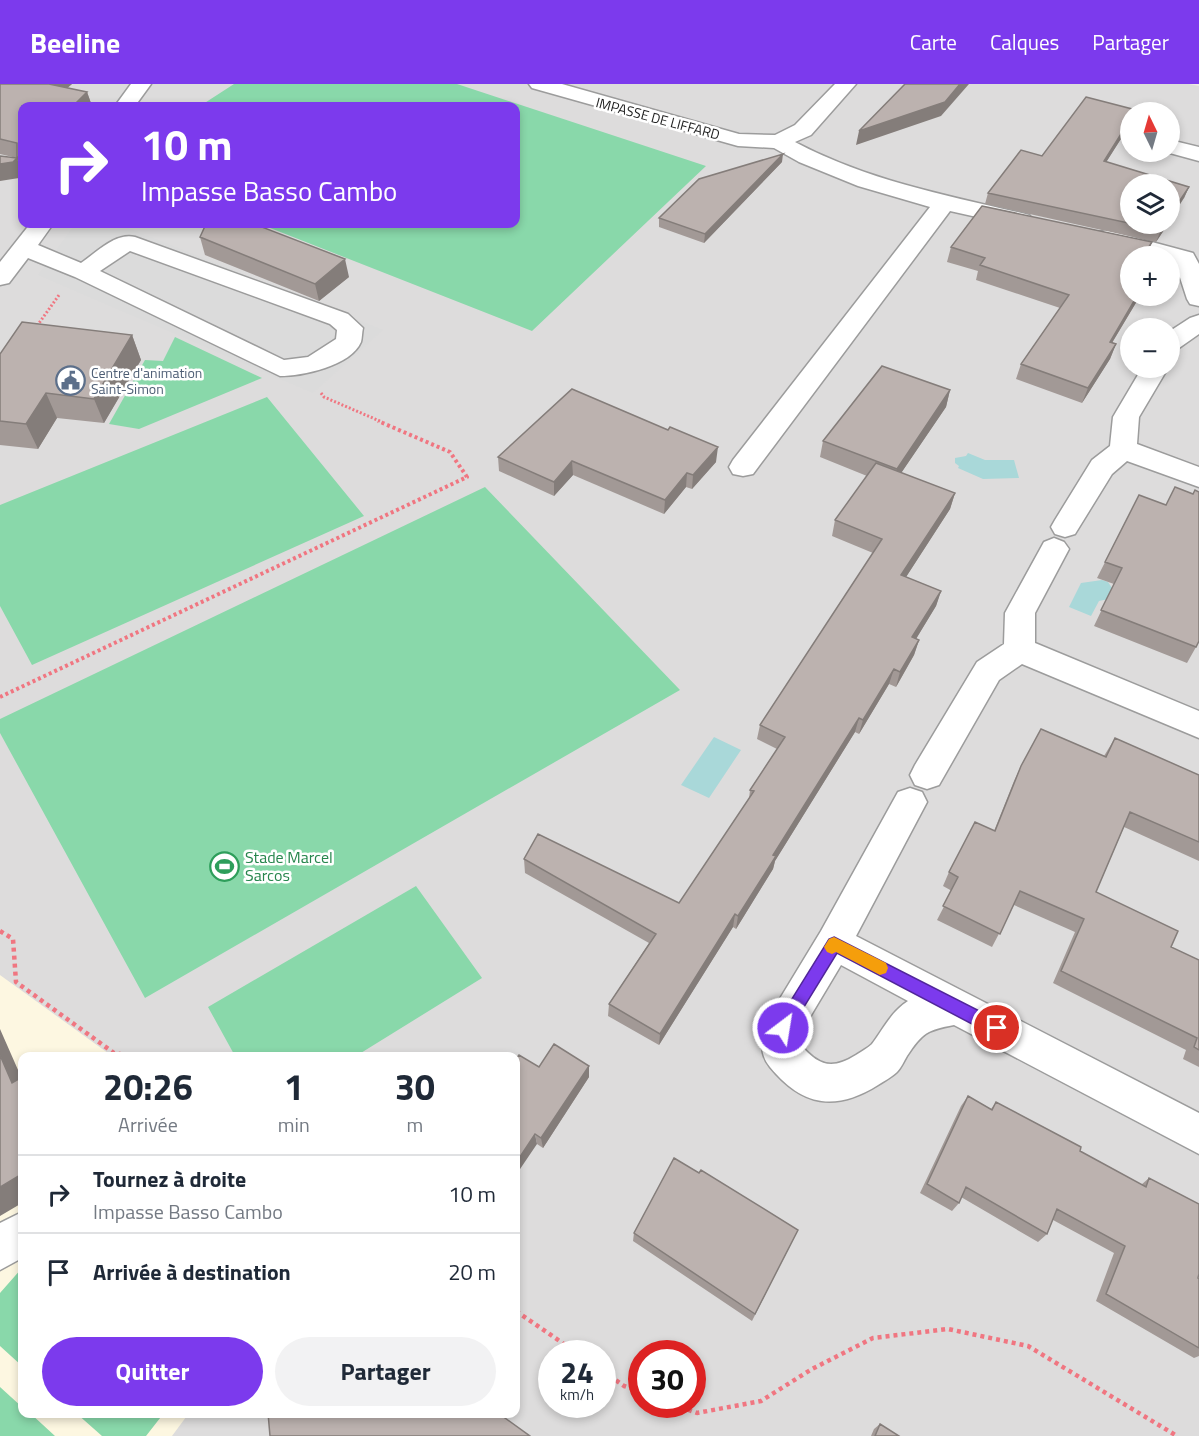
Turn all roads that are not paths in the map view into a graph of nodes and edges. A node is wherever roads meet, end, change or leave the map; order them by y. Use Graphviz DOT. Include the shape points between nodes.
graph roads {
  1 [pos="141,84"];
  2 [pos="539,84"];
  3 [pos="846,84"];
  4 [pos="128,102"];
  5 [pos="778,142"];
  6 [pos="1180,149"];
  7 [pos="1199,154"];
  8 [pos="943,204"];
  9 [pos="1048,225"];
  10 [pos="39,228"];
  11 [pos="1084,232"];
  12 [pos="24,248"];
  13 [pos="1192,250"];
  14 [pos="83,272"];
  15 [pos="0,278"];
  16 [pos="1199,299"];
  17 [pos="1199,323"];
  18 [pos="1180,335"];
  19 [pos="1149,378"];
  20 [pos="1122,449"];
  21 [pos="743,467"];
  22 [pos="1199,477"];
  23 [pos="1019,650"];
  24 [pos="1199,725"];
  25 [pos="834,944"];
  26 [pos="957,1007"];
  27 [pos="1199,1134"];
  28 [pos="18,1236"];
  29 [pos="0,1249"];
  1 -- 4 [label="street"];
  2 -- 5 [label="street, IMPASSE DE LIFFARD" via="738,140"];
  3 -- 5 [label="street" via="803,130"];
  5 -- 8 [label="street, IMPASSE DE LIFFARD" via="809,160 912,197"];
  6 -- 7 [label="street"];
  8 -- 9 [label="street, IMPASSE DE LIFFARD"];
  8 -- 21 [label="street"];
  10 -- 12 [label="street"];
  11 -- 13 [label="street"];
  12 -- 14 [label="street"];
  12 -- 15 [label="street"];
  13 -- 16 [label="street"];
  14 -- 14 [label="street" via="280,368 304,368 325,361 348,342 350,328 339,319 127,242"];
  17 -- 18 [label="street"];
  19 -- 20 [label="street" via="1125,417"];
  20 -- 22 [label="street"];
  20 -- 23 [label="street" via="1102,467 1020,613"];
  23 -- 24 [label="street"];
  23 -- 25 [label="street" via="988,671"];
  25 -- 26 [label="street"];
  25 -- 26 [label="street" via="783,1028 780,1050 796,1070 822,1084 852,1080 884,1059 905,1026 920,1014"];
  26 -- 27 [label="street"];
  28 -- 29 [label="street"];
}
